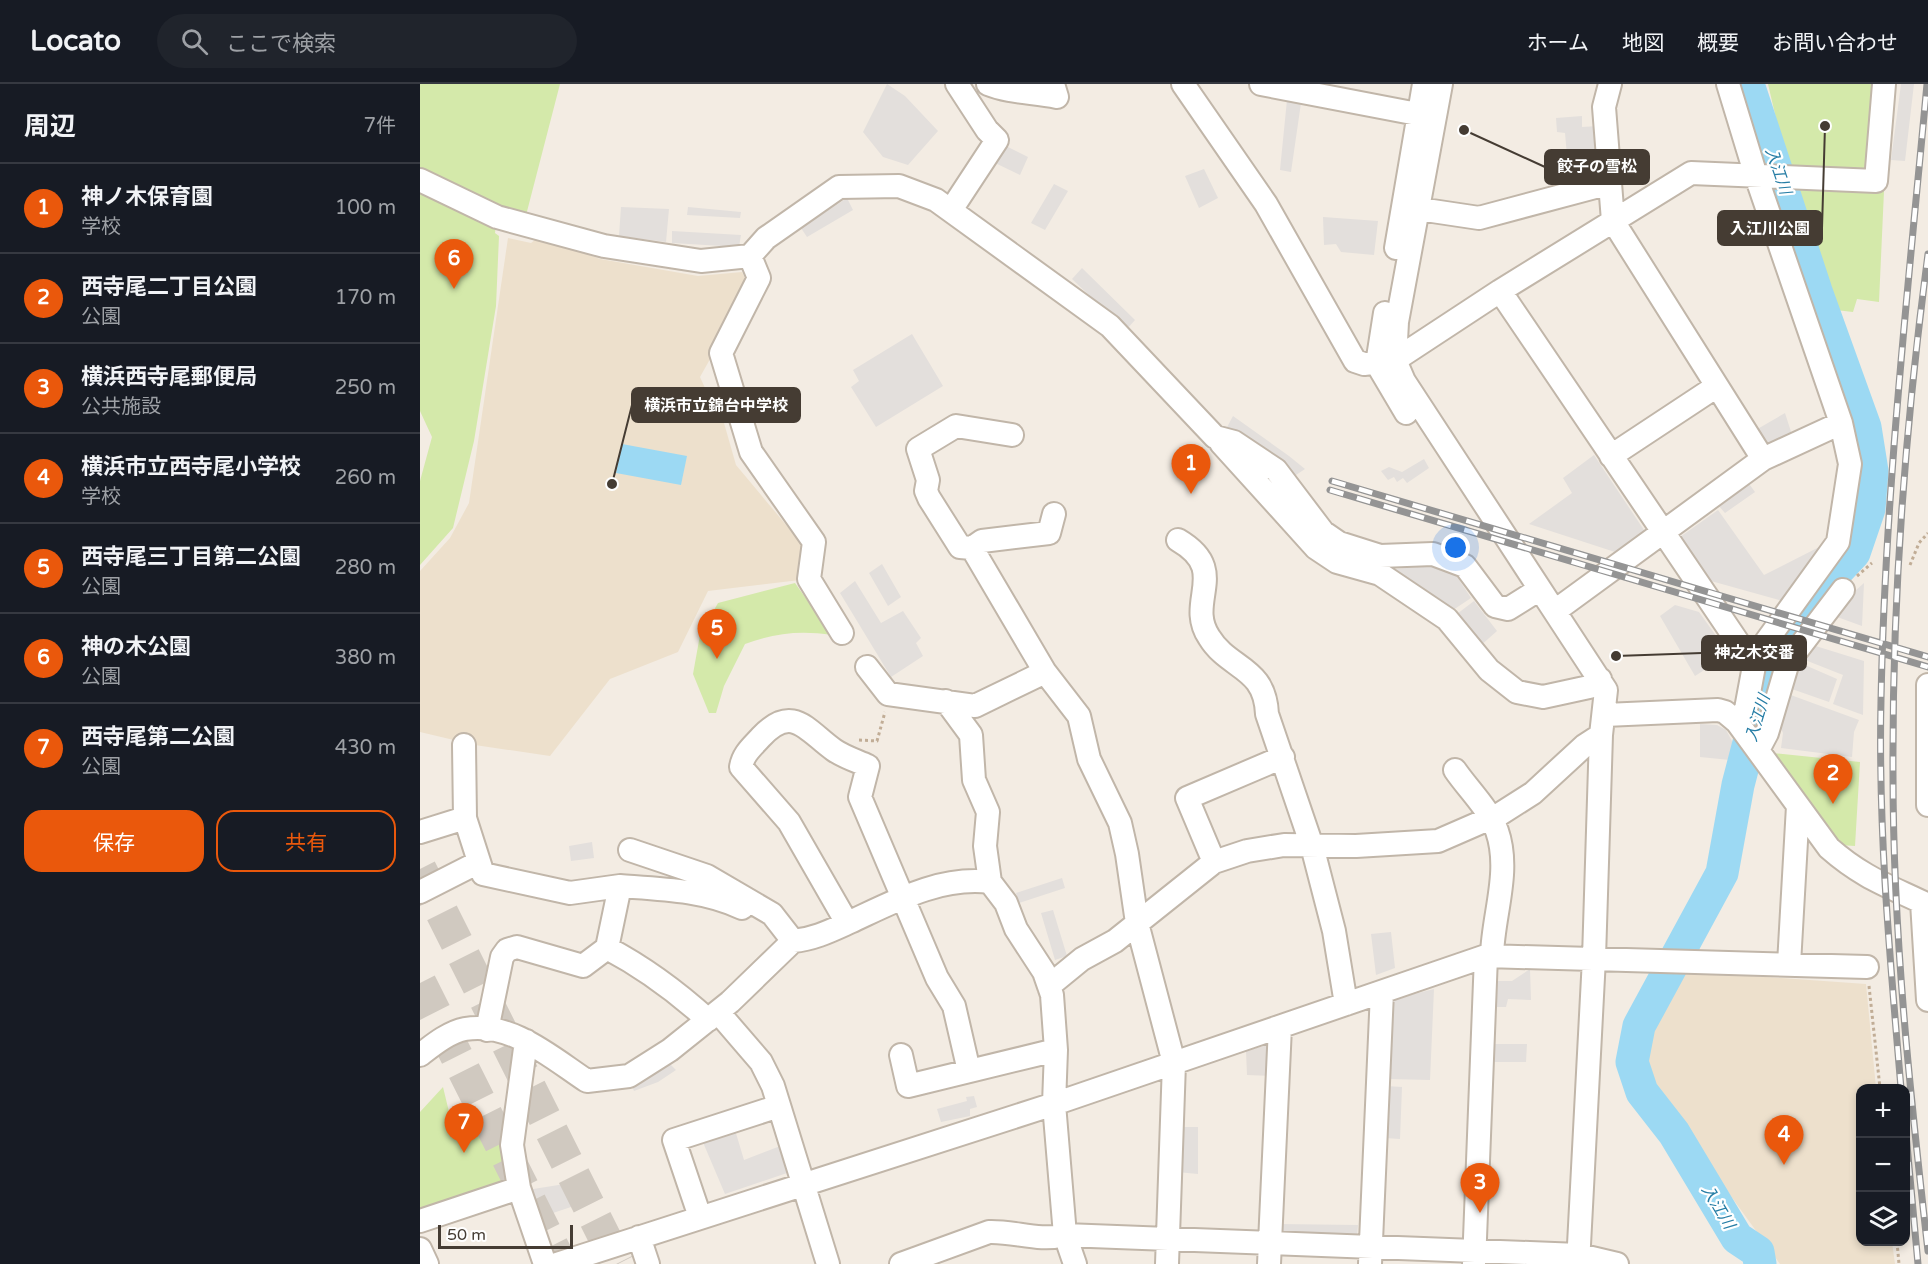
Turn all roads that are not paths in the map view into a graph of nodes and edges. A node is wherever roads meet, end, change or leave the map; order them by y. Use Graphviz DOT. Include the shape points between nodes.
graph roads {
  1 [pos="988,84"];
  2 [pos="1053,84"];
  3 [pos="1261,84"];
  4 [pos="1424,84"];
  5 [pos="1441,84"];
  6 [pos="1610,84"];
  7 [pos="1728,84"];
  8 [pos="1884,84"];
  9 [pos="1187,85"];
  10 [pos="964,86"];
  11 [pos="1427,116"];
  12 [pos="1757,176"];
  13 [pos="420,180"];
  14 [pos="1610,183"];
  15 [pos="1419,209"];
  16 [pos="951,210"];
  17 [pos="1613,221"];
  18 [pos="750,256"];
  19 [pos="1500,291"];
  20 [pos="1386,362"];
  21 [pos="1717,386"];
  22 [pos="1841,423"];
  23 [pos="1012,435"];
  24 [pos="1215,437"];
  25 [pos="1611,456"];
  26 [pos="1763,459"];
  27 [pos="1054,514"];
  28 [pos="1662,533"];
  29 [pos="1178,540"];
  30 [pos="972,548"];
  31 [pos="1843,590"];
  32 [pos="1534,592"];
  33 [pos="1556,611"];
  34 [pos="842,633"];
  35 [pos="1754,666"];
  36 [pos="867,667"];
  37 [pos="1045,672"];
  38 [pos="1594,683"];
  39 [pos="1928,685"];
  40 [pos="946,701"];
  41 [pos="1603,725"];
  42 [pos="1750,739"];
  43 [pos="464,745"];
  44 [pos="1283,757"];
  45 [pos="1928,767"];
  46 [pos="1455,770"];
  47 [pos="1928,805"];
  48 [pos="1798,806"];
  49 [pos="465,818"];
  50 [pos="1490,818"];
  51 [pos="420,832"];
  52 [pos="1312,846"];
  53 [pos="630,850"];
  54 [pos="479,862"];
  55 [pos="1214,862"];
  56 [pos="990,882"];
  57 [pos="620,886"];
  58 [pos="420,892"];
  59 [pos="905,897"];
  60 [pos="1925,904"];
  61 [pos="847,923"];
  62 [pos="1137,923"];
  63 [pos="791,943"];
  64 [pos="607,948"];
  65 [pos="1489,956"];
  66 [pos="1594,958"];
  67 [pos="1789,964"];
  68 [pos="1867,967"];
  69 [pos="1049,986"];
  70 [pos="1382,992"];
  71 [pos="1928,1000"];
  72 [pos="1346,1004"];
  73 [pos="713,1016"];
  74 [pos="1280,1027"];
  75 [pos="487,1030"];
  76 [pos="526,1041"];
  77 [pos="1056,1050"];
  78 [pos="420,1054"];
  79 [pos="901,1055"];
  80 [pos="1174,1063"];
  81 [pos="969,1071"];
  82 [pos="1054,1104"];
  83 [pos="779,1106"];
  84 [pos="803,1186"];
  85 [pos="519,1188"];
  86 [pos="700,1217"];
  87 [pos="420,1221"];
  88 [pos="1065,1235"];
  89 [pos="639,1237"];
  90 [pos="1168,1239"];
  91 [pos="420,1249"];
  92 [pos="1269,1253"];
  93 [pos="1370,1255"];
  94 [pos="1474,1257"];
  95 [pos="932,1258"];
  96 [pos="1579,1259"];
  97 [pos="427,1264"];
  98 [pos="545,1264"];
  99 [pos="557,1264"];
  100 [pos="648,1264"];
  101 [pos="828,1264"];
  102 [pos="901,1264"];
  103 [pos="1075,1264"];
  104 [pos="1167,1264"];
  105 [pos="1617,1264"];
  1 -- 2 [label="street" via="1007,92 1026,90 1058,97"];
  3 -- 11 [label="street"];
  4 -- 11 [label="street"];
  5 -- 11 [label="street"];
  6 -- 14 [label="street" via="1604,107"];
  7 -- 12 [label="street"];
  8 -- 12 [label="street" via="1876,181"];
  9 -- 20 [label="street" via="1266,204 1355,360 1364,364"];
  10 -- 16 [label="street" via="987,130 997,140"];
  11 -- 15 [label="street"];
  11 -- 20 [label="street"];
  12 -- 17 [label="street" via="1691,173"];
  12 -- 22 [label="street"];
  13 -- 18 [label="street" via="497,217 604,246 701,261"];
  14 -- 15 [label="street" via="1479,218"];
  14 -- 17 [label="street"];
  15 -- 20 [label="street"];
  16 -- 18 [label="street" via="899,186 839,188 766,238"];
  16 -- 24 [label="street" via="1110,326"];
  17 -- 19 [label="street"];
  17 -- 21 [label="street"];
  18 -- 34 [label="street" via="759,278 721,353 751,453 814,542 809,579"];
  19 -- 20 [label="street"];
  19 -- 25 [label="street"];
  20 -- 32 [label="street" via="1404,381"];
  21 -- 25 [label="street"];
  21 -- 26 [label="street"];
  22 -- 26 [label="street"];
  22 -- 35 [label="street" via="1850,464 1838,542 1760,650"];
  23 -- 30 [label="street" via="956,426 918,448 929,498 960,547"];
  24 -- 32 [label="street" via="1234,442 1276,470 1323,532 1339,543 1380,556 1433,554 1465,566 1495,606 1508,609"];
  24 -- 38 [label="street" via="1316,548 1338,562 1380,574 1447,620 1489,670 1517,692 1543,697"];
  25 -- 28 [label="street"];
  26 -- 28 [label="street"];
  27 -- 30 [label="street" via="1049,533 982,542"];
  28 -- 33 [label="street"];
  28 -- 35 [label="street"];
  29 -- 44 [label="street" via="1196,554 1206,574 1200,614 1208,637 1249,671 1266,697 1267,714"];
  30 -- 37 [label="street"];
  31 -- 42 [label="street" via="1788,662 1767,733"];
  32 -- 33 [label="street"];
  32 -- 38 [label="street"];
  33 -- 38 [label="street"];
  35 -- 42 [label="street" via="1746,708"];
  36 -- 40 [label="street" via="886,702"];
  37 -- 40 [label="street" via="975,706"];
  37 -- 62 [label="street" via="1078,716 1089,759 1120,823"];
  38 -- 41 [label="street"];
  39 -- 45 [label="street"];
  40 -- 56 [label="street" via="971,735 974,780 988,812 985,846"];
  41 -- 42 [label="street" via="1718,711 1725,712"];
  41 -- 50 [label="street" via="1533,793"];
  41 -- 66 [label="street"];
  42 -- 48 [label="street"];
  43 -- 49 [label="street"];
  44 -- 52 [label="street"];
  44 -- 55 [label="street" via="1187,798"];
  45 -- 47 [label="street"];
  46 -- 50 [label="street"];
  48 -- 60 [label="street" via="1829,848 1847,864"];
  48 -- 67 [label="street"];
  49 -- 51 [label="street"];
  49 -- 54 [label="street"];
  50 -- 52 [label="street" via="1438,841"];
  50 -- 65 [label="street" via="1497,830 1503,868"];
  52 -- 55 [label="street" via="1284,845 1247,851"];
  52 -- 72 [label="street" via="1334,931"];
  53 -- 63 [label="street" via="707,876 772,914"];
  54 -- 57 [label="street" via="483,874 570,893"];
  54 -- 58 [label="street"];
  55 -- 62 [label="street"];
  56 -- 59 [label="street" via="965,879"];
  56 -- 69 [label="street" via="1006,903 1016,929"];
  57 -- 63 [label="street" via="672,889 715,898 767,922"];
  57 -- 64 [label="street"];
  59 -- 61 [label="street"];
  59 -- 61 [label="street" via="860,797 868,766 834,750 812,729 782,721 773,724 743,757 741,767 789,822"];
  59 -- 81 [label="street" via="937,978 954,1006"];
  60 -- 71 [label="street"];
  61 -- 63 [label="street" via="812,939"];
  62 -- 69 [label="street"];
  62 -- 80 [label="street"];
  63 -- 73 [label="street"];
  64 -- 73 [label="street" via="641,966"];
  64 -- 75 [label="street" via="583,966 517,947 507,950 502,957"];
  65 -- 66 [label="street"];
  65 -- 70 [label="street"];
  65 -- 94 [label="street"];
  66 -- 67 [label="street"];
  66 -- 96 [label="street"];
  67 -- 68 [label="street"];
  69 -- 77 [label="street"];
  70 -- 72 [label="street"];
  70 -- 93 [label="street"];
  72 -- 74 [label="street"];
  73 -- 76 [label="street" via="629,1076 587,1081"];
  73 -- 83 [label="street" via="761,1062"];
  74 -- 80 [label="street"];
  74 -- 92 [label="street"];
  75 -- 76 [label="street"];
  75 -- 78 [label="street" via="465,1029"];
  76 -- 85 [label="street" via="512,1145"];
  77 -- 81 [label="street"];
  77 -- 82 [label="street"];
  79 -- 81 [label="street" via="908,1086"];
  80 -- 82 [label="street"];
  80 -- 90 [label="street"];
  82 -- 84 [label="street"];
  82 -- 88 [label="street"];
  83 -- 84 [label="street"];
  83 -- 86 [label="street" via="674,1140"];
  84 -- 86 [label="street"];
  84 -- 101 [label="street"];
  85 -- 87 [label="street"];
  85 -- 98 [label="street"];
  86 -- 89 [label="street"];
  88 -- 90 [label="street"];
  88 -- 95 [label="street" via="1050,1239 989,1232"];
  88 -- 103 [label="street"];
  89 -- 99 [label="street"];
  89 -- 100 [label="street"];
  90 -- 92 [label="street"];
  90 -- 104 [label="street"];
  91 -- 97 [label="street"];
  92 -- 93 [label="street"];
  93 -- 94 [label="street"];
  94 -- 96 [label="street"];
  95 -- 102 [label="street"];
  96 -- 105 [label="street"];
}
